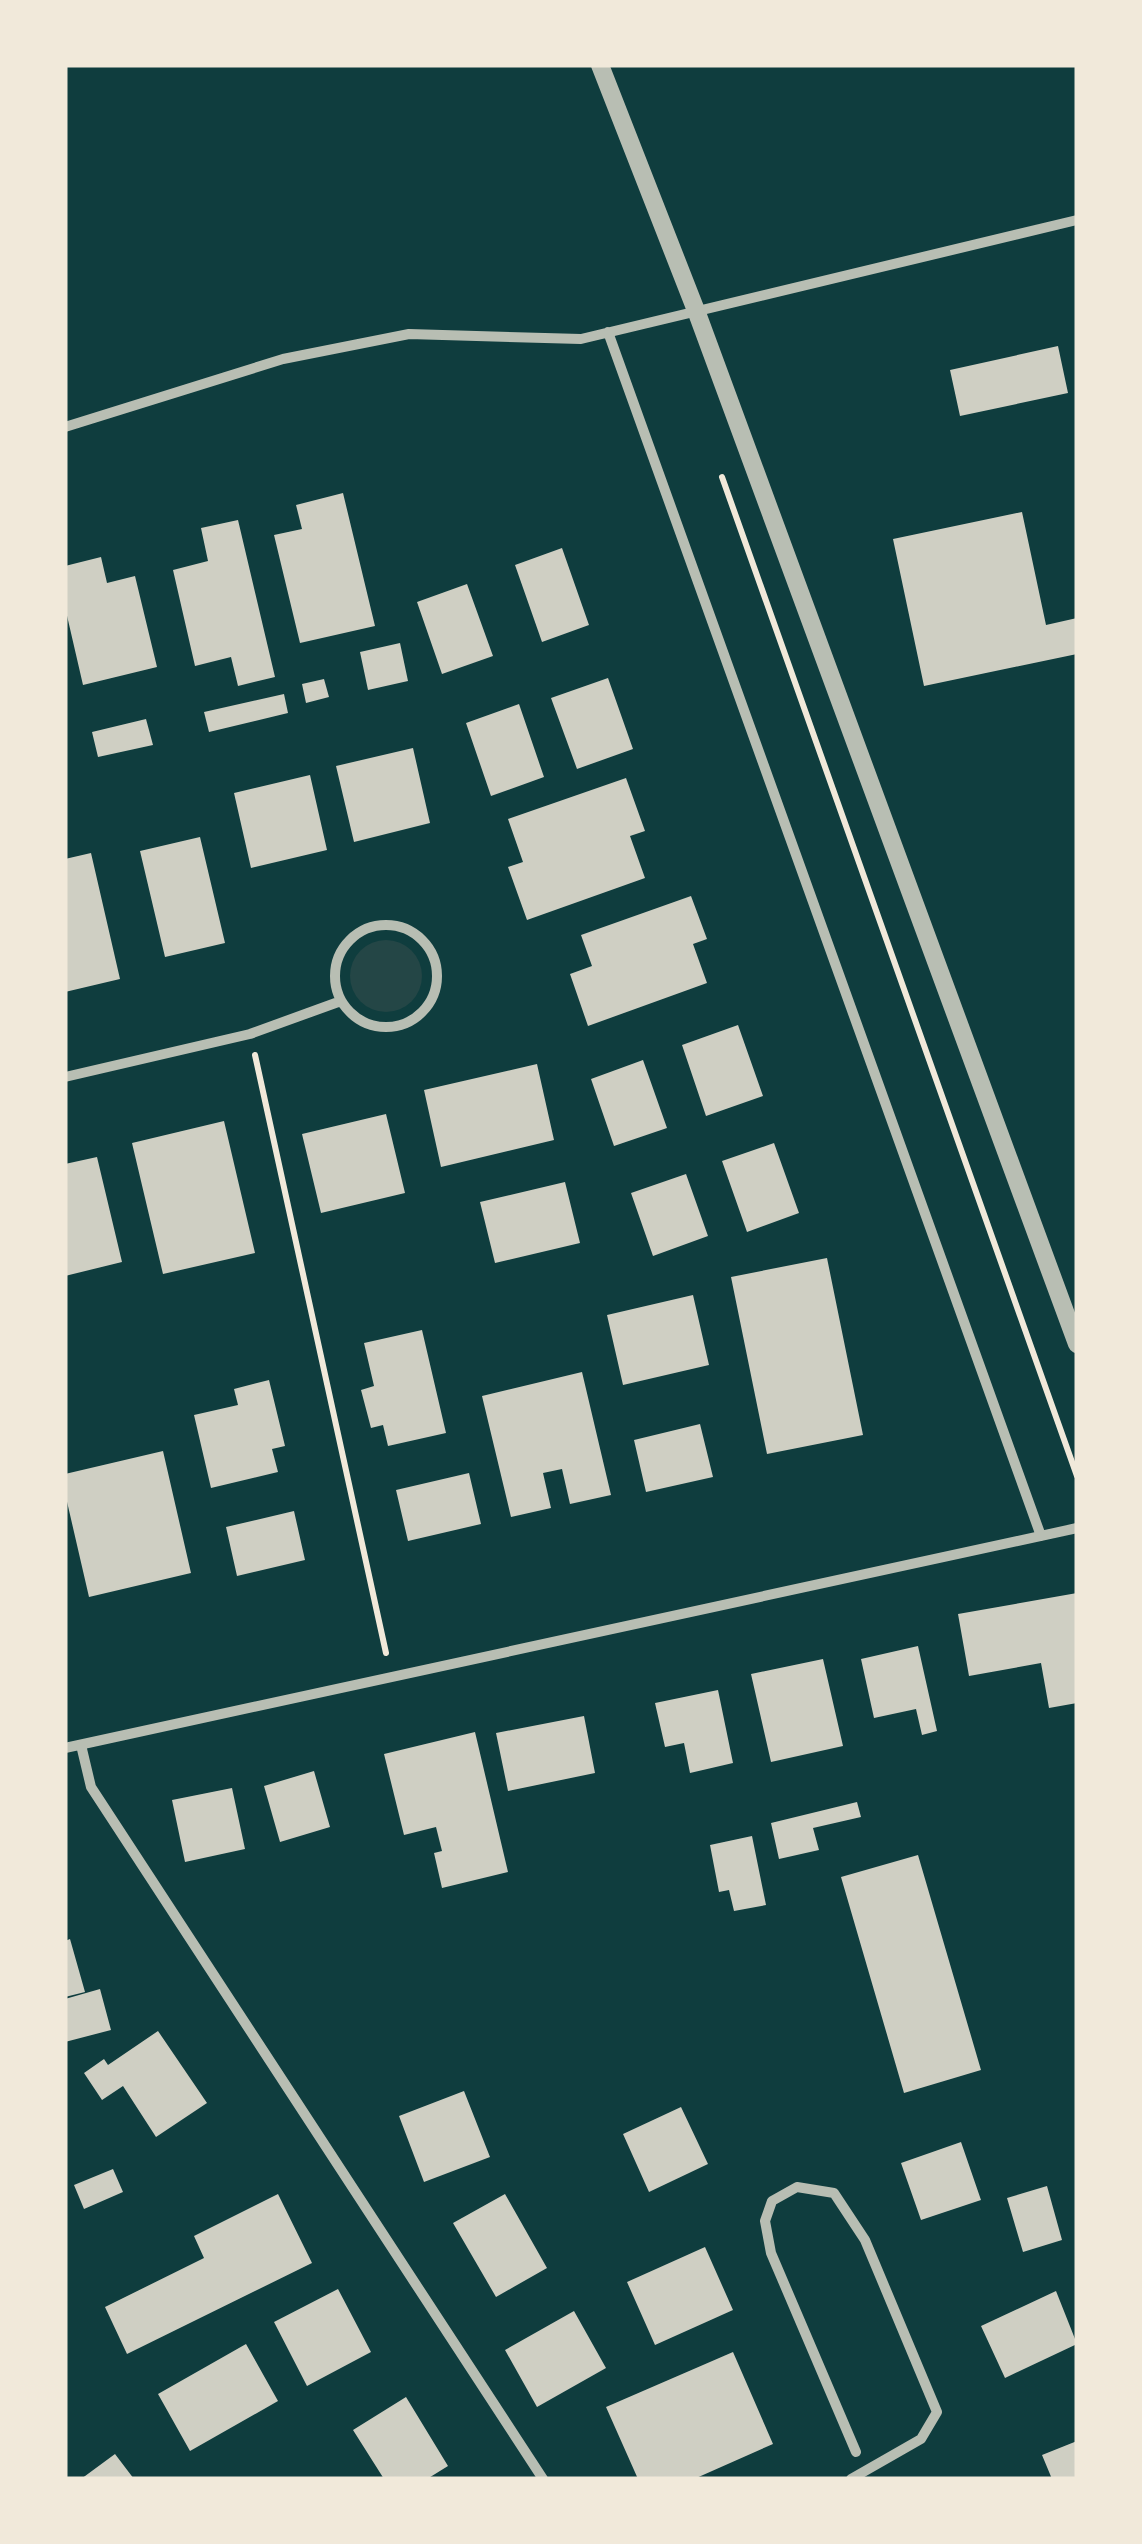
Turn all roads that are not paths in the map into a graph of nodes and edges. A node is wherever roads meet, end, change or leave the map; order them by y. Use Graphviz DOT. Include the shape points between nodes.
graph roads {
  1 [pos="600,65"];
  2 [pos="1077,220"];
  3 [pos="697,313"];
  4 [pos="608,332"];
  5 [pos="65,427"];
  6 [pos="342,1001"];
  7 [pos="65,1077"];
  8 [pos="1077,1344"];
  9 [pos="1077,1528"];
  10 [pos="1041,1536"];
  11 [pos="81,1745"];
  12 [pos="65,1748"];
  13 [pos="856,2452"];
  14 [pos="542,2479"];
  15 [pos="851,2479"];
  1 -- 3 [label="street"];
  2 -- 3 [label="street"];
  3 -- 4 [label="street"];
  3 -- 8 [label="street"];
  4 -- 5 [label="street" via="581,339 409,334 283,359"];
  4 -- 10 [label="street"];
  6 -- 6 [label="street" via="368,1024 386,1028 419,1016 437,985 431,950 404,928 370,927 354,936 336,966"];
  6 -- 7 [label="street" via="250,1034"];
  9 -- 10 [label="street"];
  10 -- 11 [label="street"];
  11 -- 12 [label="street"];
  11 -- 14 [label="street" via="90,1787"];
  13 -- 15 [label="street" via="770,2253 766,2222 772,2201 797,2187 834,2193 865,2240 938,2412 921,2439"];
}
